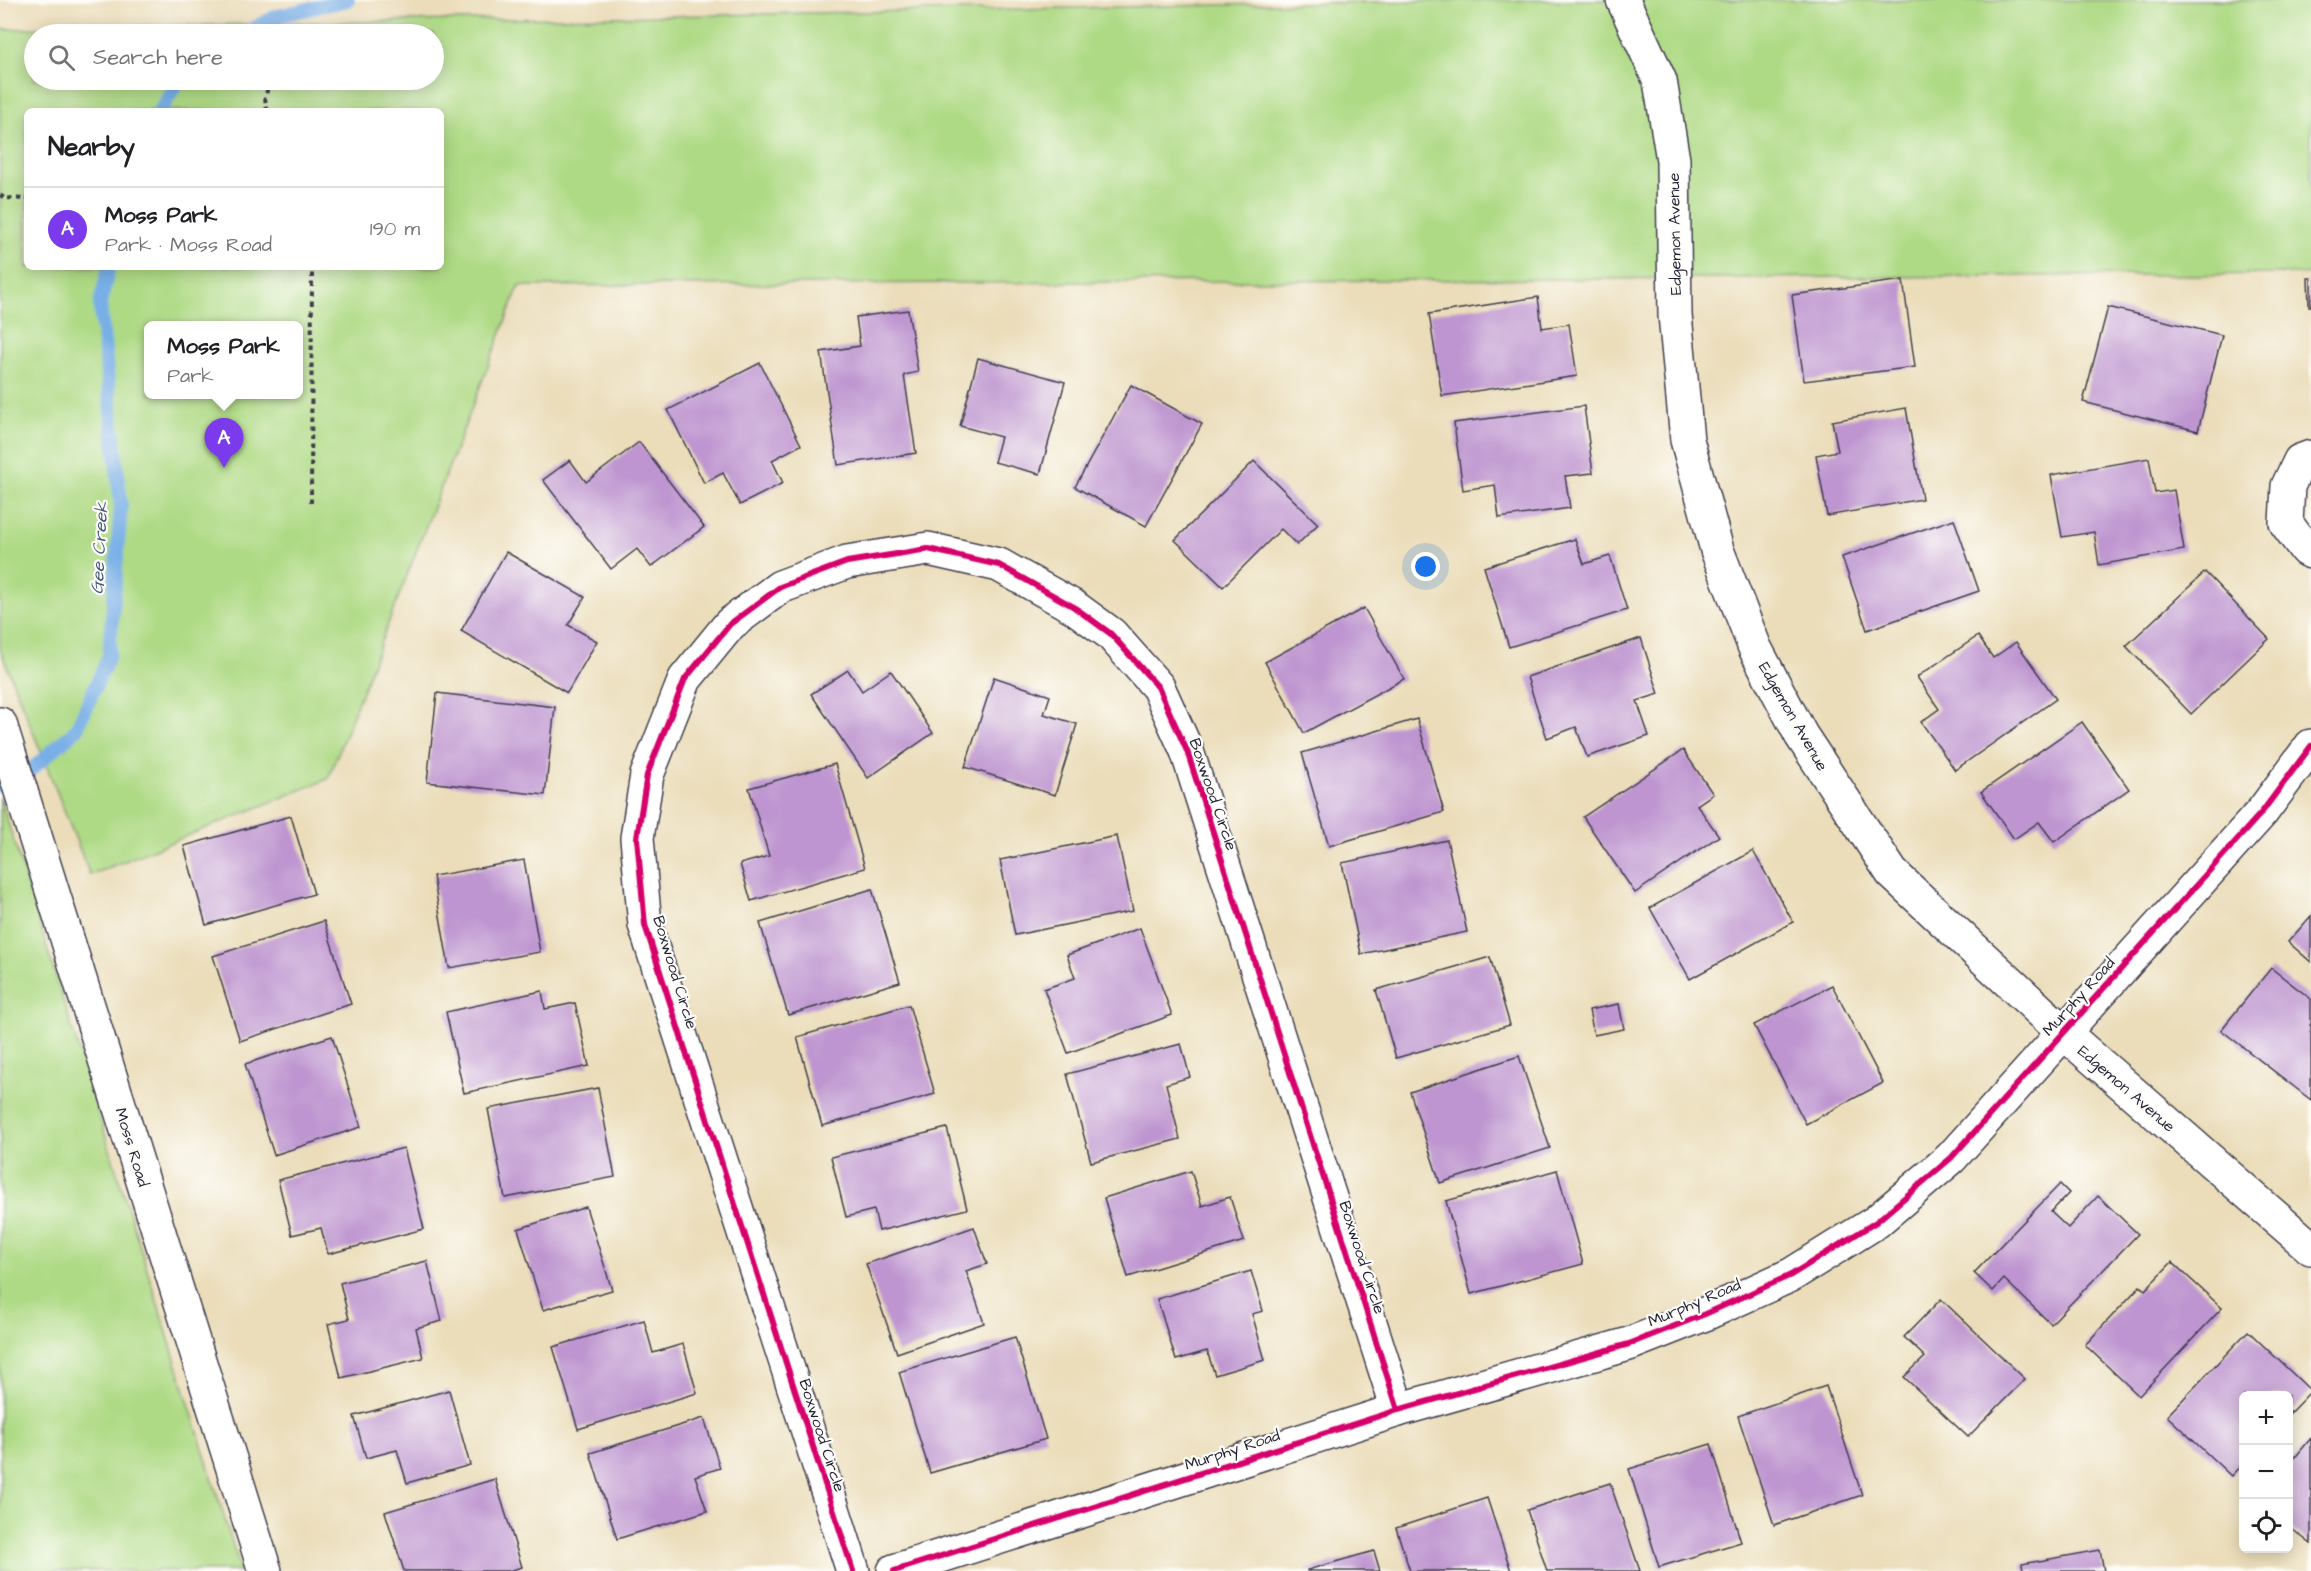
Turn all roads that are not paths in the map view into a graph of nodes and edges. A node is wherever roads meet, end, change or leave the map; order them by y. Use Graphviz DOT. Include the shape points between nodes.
graph roads {
  1 [pos="1623,0"];
  2 [pos="2311,457"];
  3 [pos="2311,552"];
  4 [pos="0,724"];
  5 [pos="2311,746"];
  6 [pos="2064,1033"];
  7 [pos="2311,1248"];
  8 [pos="1398,1410"];
  9 [pos="265,1571"];
  10 [pos="853,1571"];
  11 [pos="894,1571"];
  1 -- 6 [label="street, Edgemon Avenue" via="1660,81 1673,160 1675,315 1687,440 1716,550 1755,648 1801,735 1892,873"];
  2 -- 3 [label="street" via="2300,461 2288,486 2286,523"];
  4 -- 9 [label="street, Moss Road"];
  5 -- 6 [label="street, Murphy Road" via="2262,812"];
  6 -- 7 [label="street, Edgemon Avenue"];
  6 -- 8 [label="street, Murphy Road" via="1952,1158 1876,1222 1791,1275 1629,1344"];
  8 -- 10 [label="street, Boxwood Circle" via="1187,751 1158,687 1111,634 1074,607 999,565 928,549 847,562 780,586 730,624 685,679 647,775 637,838 645,925"];
  8 -- 11 [label="street, Murphy Road"];
}
